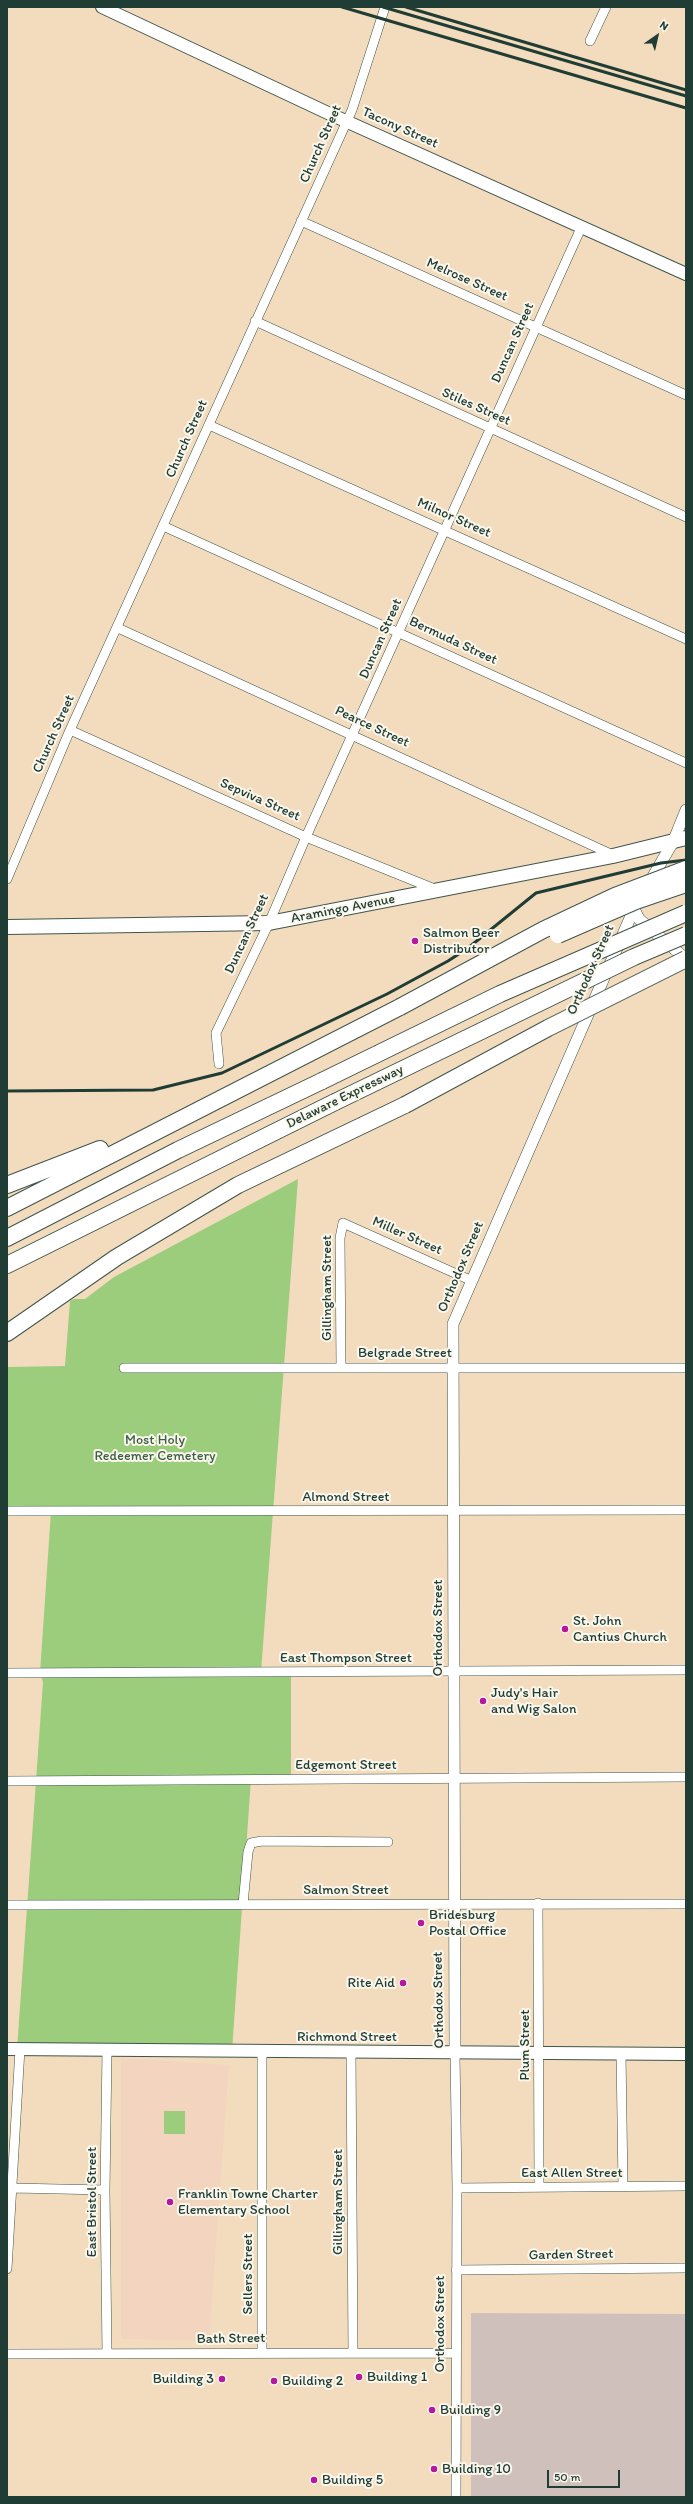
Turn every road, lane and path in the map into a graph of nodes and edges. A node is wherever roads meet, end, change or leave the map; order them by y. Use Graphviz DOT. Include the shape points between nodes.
graph roads {
  1 [pos="102,7"];
  2 [pos="385,7"];
  3 [pos="606,7"];
  4 [pos="590,41"];
  5 [pos="346,121"];
  6 [pos="302,221"];
  7 [pos="581,228"];
  8 [pos="686,274"];
  9 [pos="255,321"];
  10 [pos="536,326"];
  11 [pos="686,395"];
  12 [pos="209,425"];
  13 [pos="490,428"];
  14 [pos="686,517"];
  15 [pos="163,526"];
  16 [pos="445,530"];
  17 [pos="118,628"];
  18 [pos="399,632"];
  19 [pos="686,639"];
  20 [pos="70,730"];
  21 [pos="353,735"];
  22 [pos="686,763"];
  23 [pos="686,810"];
  24 [pos="306,836"];
  25 [pos="682,842"];
  26 [pos="613,856"];
  27 [pos="686,869"];
  28 [pos="7,879"];
  29 [pos="686,884"];
  30 [pos="440,891"];
  31 [pos="634,909"];
  32 [pos="686,913"];
  33 [pos="269,923"];
  34 [pos="7,927"];
  35 [pos="686,935"];
  36 [pos="686,959"];
  37 [pos="400,1007"];
  38 [pos="219,1064"];
  39 [pos="220,1099"];
  40 [pos="7,1185"];
  41 [pos="7,1208"];
  42 [pos="355,1228"];
  43 [pos="7,1238"];
  44 [pos="7,1264"];
  45 [pos="470,1280"];
  46 [pos="7,1333"];
  47 [pos="341,1367"];
  48 [pos="124,1368"];
  49 [pos="451,1368"];
  50 [pos="686,1368"];
  51 [pos="686,1510"];
  52 [pos="7,1511"];
  53 [pos="453,1511"];
  54 [pos="686,1670"];
  55 [pos="453,1672"];
  56 [pos="7,1673"];
  57 [pos="686,1777"];
  58 [pos="455,1778"];
  59 [pos="7,1780"];
  60 [pos="388,1842"];
  61 [pos="243,1904"];
  62 [pos="453,1904"];
  63 [pos="538,1904"];
  64 [pos="686,1904"];
  65 [pos="7,1905"];
  66 [pos="7,2049"];
  67 [pos="20,2049"];
  68 [pos="107,2050"];
  69 [pos="262,2052"];
  70 [pos="351,2052"];
  71 [pos="540,2052"];
  72 [pos="622,2052"];
  73 [pos="455,2053"];
  74 [pos="686,2054"];
  75 [pos="623,2186"];
  76 [pos="686,2186"];
  77 [pos="539,2187"];
  78 [pos="13,2188"];
  79 [pos="457,2188"];
  80 [pos="105,2190"];
  81 [pos="686,2268"];
  82 [pos="7,2269"];
  83 [pos="456,2270"];
  84 [pos="262,2353"];
  85 [pos="353,2353"];
  86 [pos="455,2353"];
  87 [pos="7,2354"];
  88 [pos="107,2354"];
  89 [pos="456,2497"];
  1 -- 5 [label="main road, Tacony Street"];
  2 -- 5 [label="street, Church Street" via="352,110"];
  3 -- 4 [label="street"];
  5 -- 6 [label="street, Church Street"];
  5 -- 7 [label="main road, Tacony Street"];
  6 -- 9 [label="street, Church Street"];
  6 -- 10 [label="street, Melrose Street"];
  7 -- 8 [label="main road, Tacony Street"];
  7 -- 10 [label="street, Duncan Street"];
  9 -- 12 [label="street, Church Street"];
  9 -- 13 [label="street, Stiles Street"];
  10 -- 11 [label="street, Melrose Street"];
  10 -- 13 [label="street, Duncan Street"];
  12 -- 15 [label="street, Church Street"];
  12 -- 16 [label="street, Milnor Street"];
  13 -- 14 [label="street, Stiles Street"];
  13 -- 16 [label="street, Duncan Street"];
  15 -- 17 [label="street, Church Street"];
  15 -- 18 [label="street, Bermuda Street"];
  16 -- 18 [label="street, Duncan Street"];
  16 -- 19 [label="street, Milnor Street"];
  17 -- 20 [label="street, Church Street"];
  17 -- 21 [label="street, Pearce Street"];
  18 -- 21 [label="street, Duncan Street"];
  18 -- 22 [label="street, Bermuda Street"];
  20 -- 24 [label="street, Sepviva Street"];
  20 -- 28 [label="street, Church Street"];
  21 -- 24 [label="street, Duncan Street"];
  21 -- 26 [label="street, Pearce Street"];
  23 -- 25 [label="street, Orthodox Street"];
  24 -- 30 [label="street, Sepviva Street"];
  24 -- 33 [label="street, Duncan Street"];
  25 -- 26 [label="main road, Aramingo Avenue"];
  25 -- 31 [label="street, Orthodox Street"];
  26 -- 30 [label="main road, Aramingo Avenue"];
  27 -- 37 [label="highway, bridge" via="615,896 543,930"];
  29 -- 37 [label="highway, bridge" via="586,922"];
  30 -- 33 [label="main road, Aramingo Avenue"];
  31 -- 36 [label="street" via="639,919"];
  31 -- 45 [label="street, Orthodox Street"];
  32 -- 43 [label="highway, Delaware Expressway, bridge" via="500,994 178,1150"];
  33 -- 34 [label="main road, Aramingo Avenue"];
  33 -- 38 [label="street, Duncan Street" via="216,1033"];
  35 -- 44 [label="highway, Delaware Expressway, bridge" via="634,957"];
  36 -- 46 [label="highway, bridge" via="348,1132 238,1185 67,1290"];
  37 -- 39 [label="highway"];
  39 -- 40 [label="highway" via="55,1168"];
  39 -- 41 [label="highway"];
  42 -- 45 [label="street, Miller Street"];
  42 -- 47 [label="street, Gillingham Street" via="343,1223 340,1238"];
  45 -- 49 [label="street, Orthodox Street" via="453,1324"];
  47 -- 48 [label="street, Belgrade Street"];
  47 -- 49 [label="street, Belgrade Street"];
  49 -- 50 [label="street, Belgrade Street"];
  49 -- 53 [label="street, Orthodox Street"];
  51 -- 53 [label="street, Almond Street"];
  52 -- 53 [label="street, Almond Street"];
  53 -- 55 [label="street, Orthodox Street"];
  54 -- 55 [label="street, East Thompson Street"];
  55 -- 56 [label="street, East Thompson Street"];
  55 -- 58 [label="street, Orthodox Street"];
  57 -- 58 [label="street, Edgemont Street"];
  58 -- 59 [label="street, Edgemont Street"];
  58 -- 62 [label="street, Orthodox Street"];
  60 -- 61 [label="street" via="251,1843"];
  61 -- 62 [label="street, Salmon Street"];
  61 -- 65 [label="street, Salmon Street"];
  62 -- 63 [label="street, Salmon Street"];
  62 -- 73 [label="street, Orthodox Street"];
  63 -- 64 [label="street, Salmon Street"];
  63 -- 71 [label="street, Plum Street"];
  66 -- 67 [label="main road, Richmond Street"];
  67 -- 68 [label="main road, Richmond Street"];
  67 -- 78 [label="street"];
  68 -- 69 [label="main road, Richmond Street"];
  68 -- 80 [label="street, East Bristol Street"];
  69 -- 70 [label="main road, Richmond Street"];
  69 -- 84 [label="street, Sellers Street"];
  70 -- 73 [label="main road, Richmond Street"];
  70 -- 85 [label="street, Gillingham Street"];
  71 -- 72 [label="main road, Richmond Street"];
  71 -- 73 [label="main road, Richmond Street"];
  71 -- 77 [label="street, Plum Street"];
  72 -- 74 [label="main road, Richmond Street"];
  72 -- 75 [label="street"];
  73 -- 79 [label="street, Orthodox Street"];
  75 -- 76 [label="street, East Allen Street"];
  75 -- 77 [label="street, East Allen Street"];
  77 -- 79 [label="street, East Allen Street"];
  78 -- 80 [label="street"];
  78 -- 82 [label="street"];
  79 -- 83 [label="street, Orthodox Street"];
  80 -- 88 [label="street, East Bristol Street"];
  81 -- 83 [label="street, Garden Street"];
  83 -- 86 [label="street, Orthodox Street"];
  84 -- 85 [label="street, Bath Street"];
  84 -- 88 [label="street, Bath Street"];
  85 -- 86 [label="street, Bath Street"];
  86 -- 89 [label="street, Orthodox Street"];
  87 -- 88 [label="street, Bath Street"];
}
